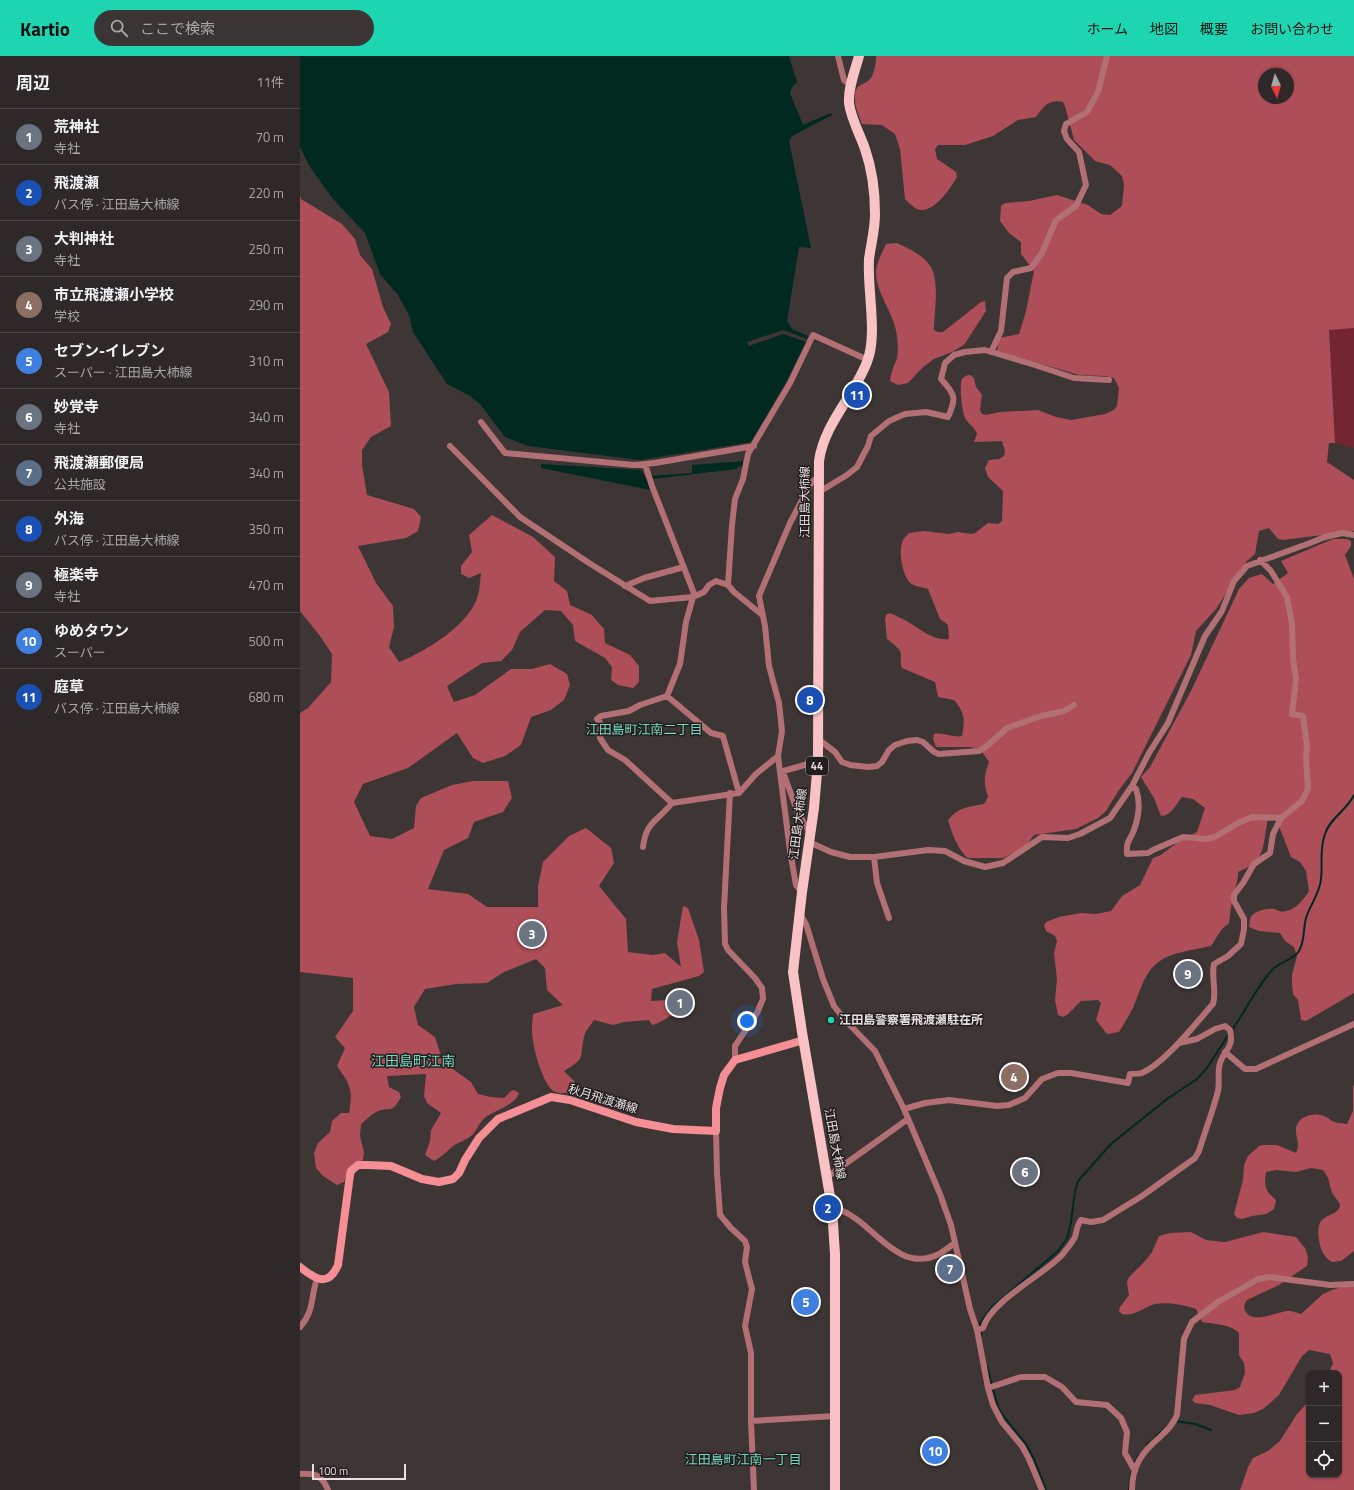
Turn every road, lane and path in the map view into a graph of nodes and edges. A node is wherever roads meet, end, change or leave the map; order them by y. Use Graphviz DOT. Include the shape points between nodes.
graph roads {
  1 [pos="838,56"];
  2 [pos="860,56"];
  3 [pos="1107,56"];
  4 [pos="851,85"];
  5 [pos="991,352"];
  6 [pos="868,360"];
  7 [pos="1109,380"];
  8 [pos="481,422"];
  9 [pos="450,446"];
  10 [pos="754,446"];
  11 [pos="645,464"];
  12 [pos="818,477"];
  13 [pos="819,492"];
  14 [pos="1354,535"];
  15 [pos="1260,560"];
  16 [pos="684,567"];
  17 [pos="728,585"];
  18 [pos="625,586"];
  19 [pos="694,596"];
  20 [pos="761,614"];
  21 [pos="667,696"];
  22 [pos="1074,705"];
  23 [pos="818,739"];
  24 [pos="778,756"];
  25 [pos="818,761"];
  26 [pos="781,772"];
  27 [pos="1132,786"];
  28 [pos="739,792"];
  29 [pos="730,793"];
  30 [pos="672,803"];
  31 [pos="1281,818"];
  32 [pos="810,837"];
  33 [pos="643,846"];
  34 [pos="874,857"];
  35 [pos="802,892"];
  36 [pos="800,914"];
  37 [pos="889,918"];
  38 [pos="1354,1024"];
  39 [pos="804,1040"];
  40 [pos="1177,1044"];
  41 [pos="1225,1052"];
  42 [pos="735,1060"];
  43 [pos="904,1109"];
  44 [pos="908,1120"];
  45 [pos="716,1131"];
  46 [pos="827,1177"];
  47 [pos="832,1208"];
  48 [pos="954,1243"];
  49 [pos="300,1267"];
  50 [pos="317,1279"];
  51 [pos="1354,1284"];
  52 [pos="300,1327"];
  53 [pos="980,1330"];
  54 [pos="988,1388"];
  55 [pos="835,1416"];
  56 [pos="751,1421"];
  57 [pos="1135,1471"];
  58 [pos="300,1474"];
  59 [pos="328,1490"];
  60 [pos="754,1490"];
  61 [pos="834,1490"];
  62 [pos="1042,1490"];
  63 [pos="1132,1490"];
  1 -- 4 [label="street" via="844,80"];
  2 -- 4 [label="main road, 江田島大柿線 / 44"];
  3 -- 5 [label="street" via="1098,92 1086,112 1066,124 1064,131 1067,139 1079,152 1086,185 1076,206 1056,220 1042,253 1031,268 1012,272 1007,278 1001,331"];
  4 -- 6 [label="main road, 江田島大柿線 / 44" via="851,114 869,165 875,215 869,260 872,340"];
  5 -- 7 [label="street" via="1074,378"];
  5 -- 13 [label="street" via="965,352 954,355 945,363 941,379 952,390 954,402 948,417 926,412 905,414 889,421 871,436 857,467"];
  6 -- 10 [label="street" via="813,335 790,383"];
  6 -- 12 [label="main road, 江田島大柿線 / 44" via="824,439 820,451"];
  8 -- 11 [label="street" via="505,453 614,464"];
  9 -- 18 [label="street" via="520,517"];
  10 -- 11 [label="street"];
  10 -- 17 [label="street" via="748,454 735,499"];
  11 -- 16 [label="street"];
  12 -- 13 [label="main road, 江田島大柿線 / 44"];
  12 -- 20 [label="street" via="811,483 790,523 759,596"];
  13 -- 23 [label="main road, 江田島大柿線 / 44"];
  14 -- 15 [label="street" via="1342,533 1325,536"];
  15 -- 27 [label="street" via="1247,566 1234,581 1222,611 1205,636 1168,723"];
  15 -- 31 [label="street" via="1271,571 1287,597 1292,624 1296,679 1292,714 1303,716 1307,746 1308,789 1302,800"];
  16 -- 18 [label="street"];
  16 -- 19 [label="street"];
  17 -- 19 [label="street" via="716,581 704,592"];
  17 -- 20 [label="street"];
  18 -- 19 [label="street" via="650,601"];
  19 -- 21 [label="street" via="686,622 680,664"];
  20 -- 24 [label="street" via="782,731"];
  21 -- 28 [label="street" via="711,733 723,736"];
  21 -- 30 [label="street" via="629,711 597,719 601,724 600,738 608,750 624,760"];
  22 -- 23 [label="street" via="1064,711 1007,728 979,751 939,754 923,742 907,741 895,745 882,762 868,768 842,762"];
  23 -- 25 [label="main road, 江田島大柿線 / 44"];
  24 -- 26 [label="street"];
  24 -- 28 [label="street"];
  25 -- 26 [label="street"];
  25 -- 32 [label="main road, 江田島大柿線 / 44"];
  26 -- 32 [label="street"];
  26 -- 35 [label="street" via="790,851 796,885"];
  27 -- 31 [label="street" via="1136,789 1139,804 1134,830 1126,844 1127,854 1148,853 1183,837 1215,837 1252,817"];
  27 -- 34 [label="street" via="1110,818 1068,838 1042,838 1003,864 985,867 964,861 945,851 928,850"];
  28 -- 29 [label="street"];
  29 -- 30 [label="street"];
  29 -- 42 [label="street" via="724,908 725,944 762,988 763,999 757,1013 735,1046"];
  30 -- 33 [label="street" via="651,823 645,834"];
  31 -- 40 [label="street" via="1273,834 1270,853 1254,864 1234,895 1234,901 1244,919 1241,944 1214,964 1213,1004"];
  32 -- 34 [label="street" via="831,852 850,857"];
  32 -- 35 [label="main road, 江田島大柿線 / 44"];
  34 -- 37 [label="street" via="877,882"];
  35 -- 36 [label="main road, 江田島大柿線 / 44"];
  36 -- 39 [label="main road, 江田島大柿線 / 44" via="793,972"];
  36 -- 43 [label="street" via="806,924 834,1006 875,1051"];
  38 -- 41 [label="street" via="1256,1068 1245,1069"];
  39 -- 42 [label="main road"];
  39 -- 46 [label="main road, 江田島大柿線 / 44"];
  40 -- 41 [label="street" via="1197,1039 1225,1026 1230,1030 1232,1040"];
  40 -- 43 [label="street" via="1154,1066 1140,1074 1130,1074 1128,1083 1071,1072 1058,1073 1042,1079 1025,1098 1009,1105 949,1100"];
  41 -- 53 [label="street" via="1218,1071 1218,1089 1195,1158 1103,1220 1081,1220 1074,1238 1063,1254 995,1309"];
  42 -- 45 [label="main road" via="724,1075 720,1088 716,1108"];
  43 -- 44 [label="street"];
  44 -- 46 [label="street"];
  44 -- 48 [label="street" via="947,1211"];
  45 -- 50 [label="main road, 秋月飛渡瀬線" via="673,1129 636,1122 570,1100 551,1097 498,1119 479,1138 453,1179 439,1182 422,1179 392,1166 358,1165 351,1170 350,1175 338,1265 332,1276 325,1280"];
  45 -- 56 [label="street" via="720,1215 747,1247 745,1262 752,1289 746,1326 751,1353"];
  46 -- 47 [label="main road, 江田島大柿線 / 44"];
  47 -- 48 [label="street" via="853,1216 896,1253 906,1256 928,1257 938,1254"];
  47 -- 55 [label="main road, 江田島大柿線 / 44" via="835,1254"];
  48 -- 53 [label="street" via="970,1309"];
  49 -- 50 [label="main road"];
  50 -- 52 [label="street" via="310,1313"];
  51 -- 57 [label="street" via="1330,1285 1269,1277 1258,1280 1218,1302 1192,1322 1184,1339 1174,1424 1138,1460"];
  53 -- 54 [label="street"];
  54 -- 57 [label="street" via="1021,1377 1045,1377 1062,1387 1076,1402 1107,1406 1121,1418 1127,1432 1125,1453"];
  54 -- 62 [label="street" via="998,1415 1022,1446"];
  55 -- 56 [label="street"];
  55 -- 61 [label="main road, 江田島大柿線 / 44"];
  56 -- 60 [label="street"];
  57 -- 63 [label="street"];
  58 -- 59 [label="street" via="313,1473 321,1478"];
}
